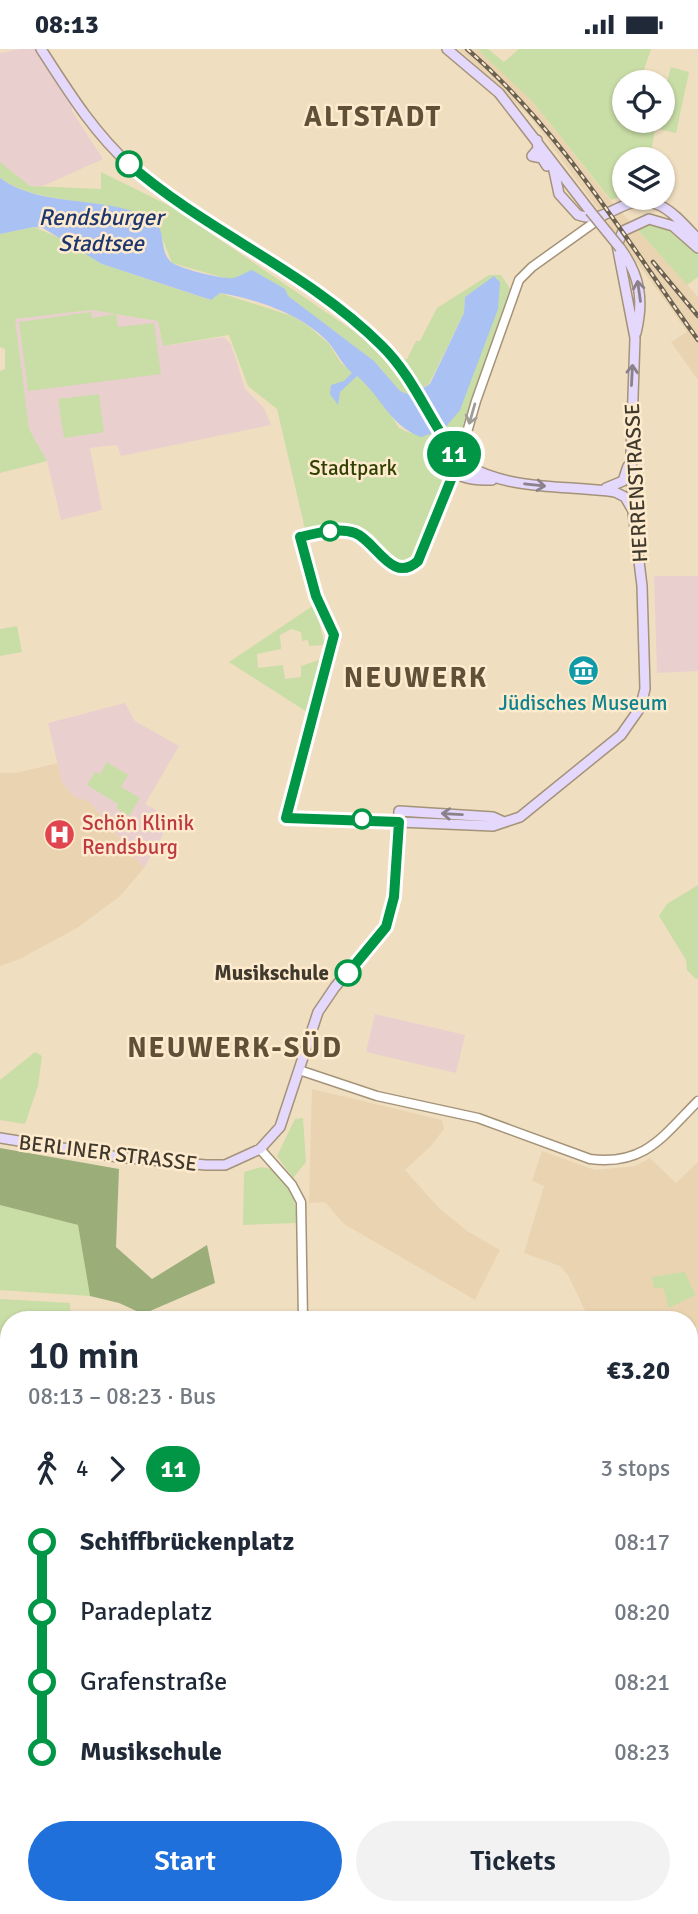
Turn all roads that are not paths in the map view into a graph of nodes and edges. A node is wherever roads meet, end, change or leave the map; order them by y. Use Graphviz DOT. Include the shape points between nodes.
graph roads {
  1 [pos="41,49"];
  2 [pos="447,49"];
  3 [pos="536,138"];
  4 [pos="551,161"];
  5 [pos="557,187"];
  6 [pos="603,216"];
  7 [pos="669,218"];
  8 [pos="698,239"];
  9 [pos="698,248"];
  10 [pos="635,338"];
  11 [pos="441,437"];
  12 [pos="631,454"];
  13 [pos="459,460"];
  14 [pos="500,479"];
  15 [pos="598,490"];
  16 [pos="633,512"];
  17 [pos="399,822"];
  18 [pos="504,822"];
  19 [pos="299,1070"];
  20 [pos="698,1101"];
  21 [pos="0,1138"];
  22 [pos="260,1149"];
  23 [pos="303,1311"];
  1 -- 11 [label="main road" via="84,114 127,162 332,304 382,346 421,397"];
  2 -- 3 [label="main road" via="499,93"];
  3 -- 4 [label="main road"];
  3 -- 5 [label="main road" via="538,149 533,156 545,162"];
  4 -- 5 [label="main road"];
  10 -- 4 [label="main road, one-way, bridge" via="640,318 634,268"];
  5 -- 6 [label="main road" via="578,215"];
  6 -- 7 [label="main road" via="635,201 659,205"];
  6 -- 13 [label="street, one-way" via="519,280"];
  7 -- 8 [label="main road"];
  7 -- 9 [label="main road"];
  7 -- 10 [label="main road, HERRENSTRASSE" via="645,219 623,232 617,245"];
  12 -- 10 [label="main road, HERRENSTRASSE, one-way"];
  11 -- 13 [label="main road"];
  11 -- 14 [label="main road" via="454,473 470,479"];
  12 -- 15 [label="main road" via="623,481"];
  12 -- 16 [label="main road, HERRENSTRASSE"];
  13 -- 14 [label="main road"];
  14 -- 15 [label="main road, one-way"];
  15 -- 16 [label="main road" via="625,497"];
  16 -- 18 [label="main road, HERRENSTRASSE" via="642,586 645,679 640,708 621,736 529,811"];
  17 -- 18 [label="main road" via="493,826"];
  18 -- 17 [label="main road, BERLINER STRASSE, one-way" via="492,817 399,811"];
  17 -- 19 [label="main road, BERLINER STRASSE" via="393,904 386,927 322,1006"];
  19 -- 20 [label="street" via="377,1096 478,1118 605,1161 649,1150"];
  19 -- 22 [label="main road, BERLINER STRASSE" via="280,1128"];
  21 -- 22 [label="main road, BERLINER STRASSE" via="118,1157 206,1165 225,1165"];
  22 -- 23 [label="street" via="301,1202"];
}
